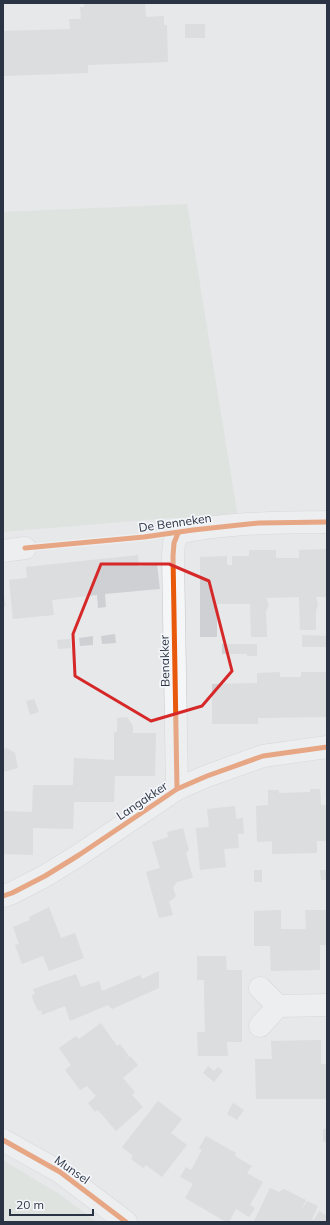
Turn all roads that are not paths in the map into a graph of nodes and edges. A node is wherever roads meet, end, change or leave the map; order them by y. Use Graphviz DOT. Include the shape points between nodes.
graph roads {
  1 [pos="327,522"];
  2 [pos="178,533"];
  3 [pos="25,548"];
  4 [pos="3,551"];
  5 [pos="327,747"];
  6 [pos="177,789"];
  7 [pos="3,896"];
  8 [pos="260,988"];
  9 [pos="327,1005"];
  10 [pos="278,1006"];
  11 [pos="260,1026"];
  12 [pos="3,1140"];
  13 [pos="126,1222"];
  1 -- 2 [label="street, De Benneken" via="259,523"];
  2 -- 6 [label="street, Benakker" via="173,556"];
  3 -- 4 [label="street"];
  5 -- 6 [label="street, Langakker" via="262,756"];
  6 -- 7 [label="street, Langakker" via="45,876"];
  8 -- 10 [label="street"];
  9 -- 10 [label="street"];
  10 -- 11 [label="street"];
  12 -- 13 [label="street, Munsel" via="60,1172"];
}
